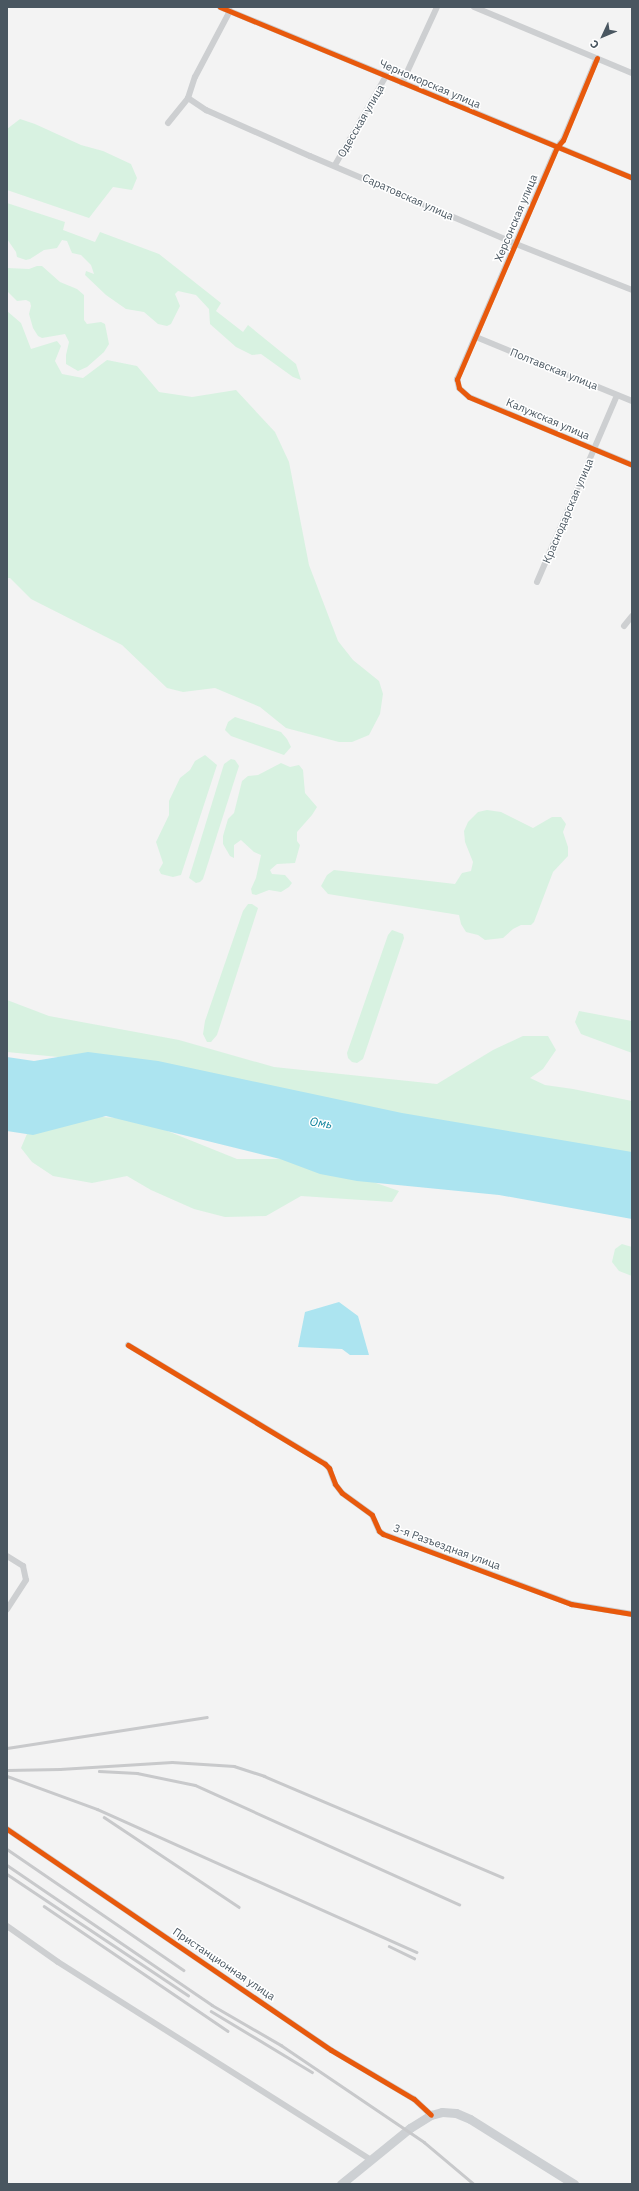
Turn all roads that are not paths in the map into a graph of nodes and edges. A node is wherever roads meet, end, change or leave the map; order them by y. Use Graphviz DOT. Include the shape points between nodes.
graph roads {
  1 [pos="220,7"];
  2 [pos="437,7"];
  3 [pos="474,7"];
  4 [pos="230,11"];
  5 [pos="597,58"];
  6 [pos="632,73"];
  7 [pos="386,76"];
  8 [pos="402,83"];
  9 [pos="188,98"];
  10 [pos="168,123"];
  11 [pos="557,148"];
  12 [pos="336,165"];
  13 [pos="632,178"];
  14 [pos="516,244"];
  15 [pos="632,290"];
  16 [pos="476,337"];
  17 [pos="459,388"];
  18 [pos="617,395"];
  19 [pos="632,401"];
  20 [pos="595,449"];
  21 [pos="632,465"];
  22 [pos="537,582"];
  23 [pos="632,616"];
  24 [pos="624,626"];
  25 [pos="128,1345"];
  26 [pos="7,1556"];
  27 [pos="7,1610"];
  28 [pos="632,1614"];
  29 [pos="7,1829"];
  30 [pos="7,1926"];
  31 [pos="431,2115"];
  32 [pos="371,2160"];
  33 [pos="341,2184"];
  34 [pos="574,2184"];
  1 -- 4 [label="street, Черноморская улица"];
  2 -- 8 [label="street, Одесская улица"];
  3 -- 5 [label="street"];
  4 -- 7 [label="street, Черноморская улица"];
  4 -- 9 [label="street" via="195,77"];
  5 -- 6 [label="street"];
  5 -- 11 [label="street, Херсонская улица" via="563,140"];
  7 -- 8 [label="street, Черноморская улица"];
  7 -- 12 [label="street, Одесская улица"];
  8 -- 11 [label="street, Черноморская улица"];
  9 -- 10 [label="street"];
  9 -- 12 [label="street, Саратовская улица" via="206,110"];
  11 -- 13 [label="street, Черноморская улица"];
  11 -- 14 [label="street, Херсонская улица"];
  12 -- 14 [label="street, Саратовская улица"];
  14 -- 15 [label="street, Саратовская улица"];
  14 -- 16 [label="street, Херсонская улица"];
  16 -- 17 [label="street, Херсонская улица" via="458,379"];
  16 -- 18 [label="street, Полтавская улица"];
  17 -- 20 [label="street, Калужская улица" via="469,396"];
  18 -- 19 [label="street, Полтавская улица"];
  18 -- 20 [label="street, Краснодарская улица"];
  20 -- 21 [label="street, Калужская улица"];
  20 -- 22 [label="street, Краснодарская улица"];
  23 -- 24 [label="street"];
  25 -- 28 [label="street, 3-я Разъездная улица" via="325,1464 342,1494 372,1515 383,1534 571,1604"];
  26 -- 27 [label="street" via="23,1566 26,1580"];
  29 -- 31 [label="street, Пристанционная улица" via="331,2050 414,2099"];
  30 -- 32 [label="street" via="58,1962"];
  31 -- 32 [label="main road" via="410,2128"];
  31 -- 34 [label="main road" via="442,2112 456,2113"];
  32 -- 33 [label="main road"];
}
